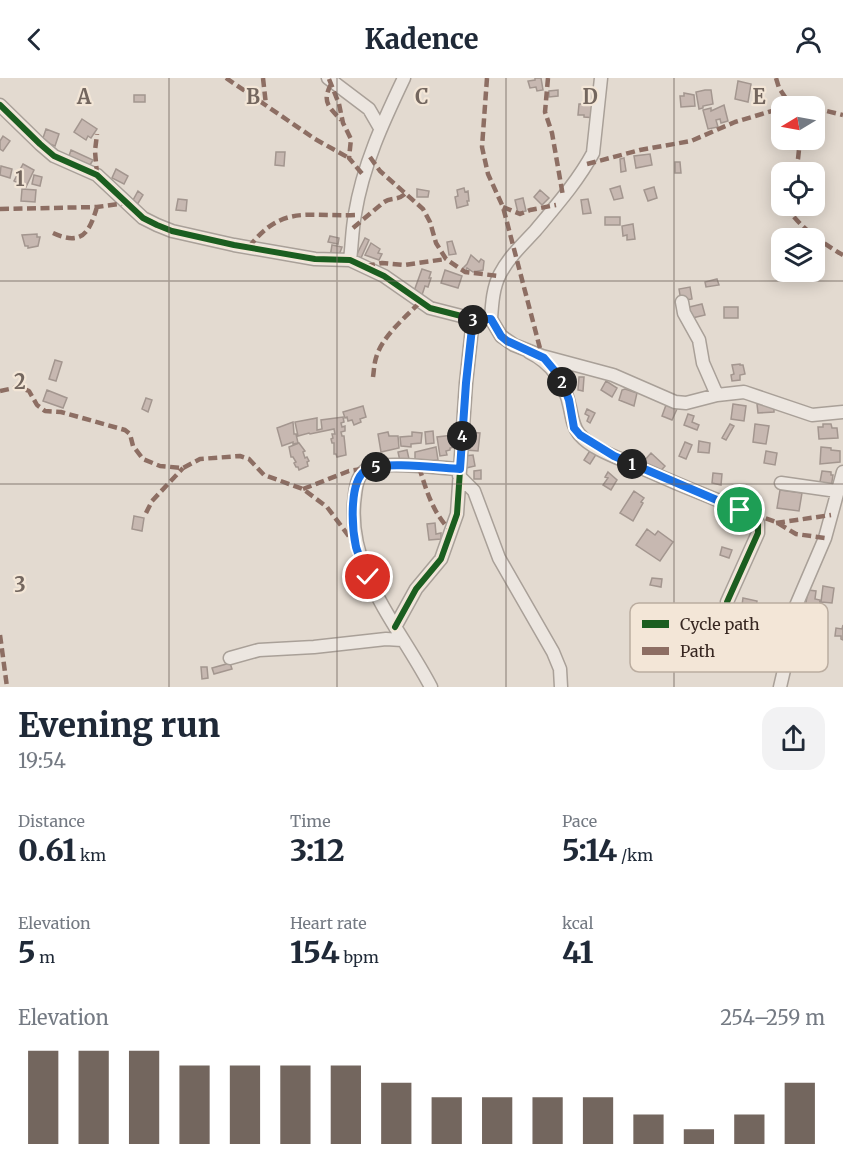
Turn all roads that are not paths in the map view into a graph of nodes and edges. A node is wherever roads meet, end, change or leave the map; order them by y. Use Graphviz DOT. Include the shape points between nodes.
graph roads {
  1 [pos="328,78"];
  2 [pos="343,78"];
  3 [pos="404,78"];
  4 [pos="601,78"];
  5 [pos="353,97"];
  6 [pos="0,105"];
  7 [pos="380,128"];
  8 [pos="350,260"];
  9 [pos="682,302"];
  10 [pos="473,319"];
  11 [pos="491,319"];
  12 [pos="529,352"];
  13 [pos="717,395"];
  14 [pos="843,412"];
  15 [pos="460,472"];
  16 [pos="843,472"];
  17 [pos="781,483"];
  18 [pos="838,496"];
  19 [pos="727,603"];
  20 [pos="797,603"];
  21 [pos="395,627"];
  22 [pos="402,640"];
  23 [pos="230,658"];
  24 [pos="784,672"];
  25 [pos="560,686"];
  26 [pos="431,687"];
  27 [pos="780,687"];
  1 -- 5 [label="street"];
  2 -- 5 [label="street"];
  3 -- 7 [label="street"];
  4 -- 11 [label="street" via="593,153 499,276"];
  5 -- 7 [label="street" via="369,109"];
  6 -- 8 [label="street" via="54,156 97,175 143,218 157,225 234,245"];
  7 -- 8 [label="street" via="362,180"];
  8 -- 10 [label="street" via="384,276 430,308"];
  9 -- 13 [label="street"];
  10 -- 11 [label="street"];
  10 -- 15 [label="street"];
  11 -- 12 [label="street" via="501,336"];
  12 -- 13 [label="street" via="613,375 675,402"];
  12 -- 19 [label="street" via="544,358 554,370 569,400 574,428 593,445 753,514 758,533"];
  13 -- 14 [label="street" via="744,392 812,415"];
  15 -- 21 [label="street" via="452,532 441,558 416,589"];
  15 -- 21 [label="street" via="390,465 362,472 356,482 353,506 357,547"];
  15 -- 25 [label="street" via="474,490 499,558 553,652 560,669"];
  16 -- 18 [label="street"];
  17 -- 18 [label="street"];
  18 -- 20 [label="street"];
  21 -- 22 [label="street"];
  22 -- 23 [label="street" via="258,650"];
  22 -- 26 [label="street"];
  24 -- 27 [label="street"];
}
